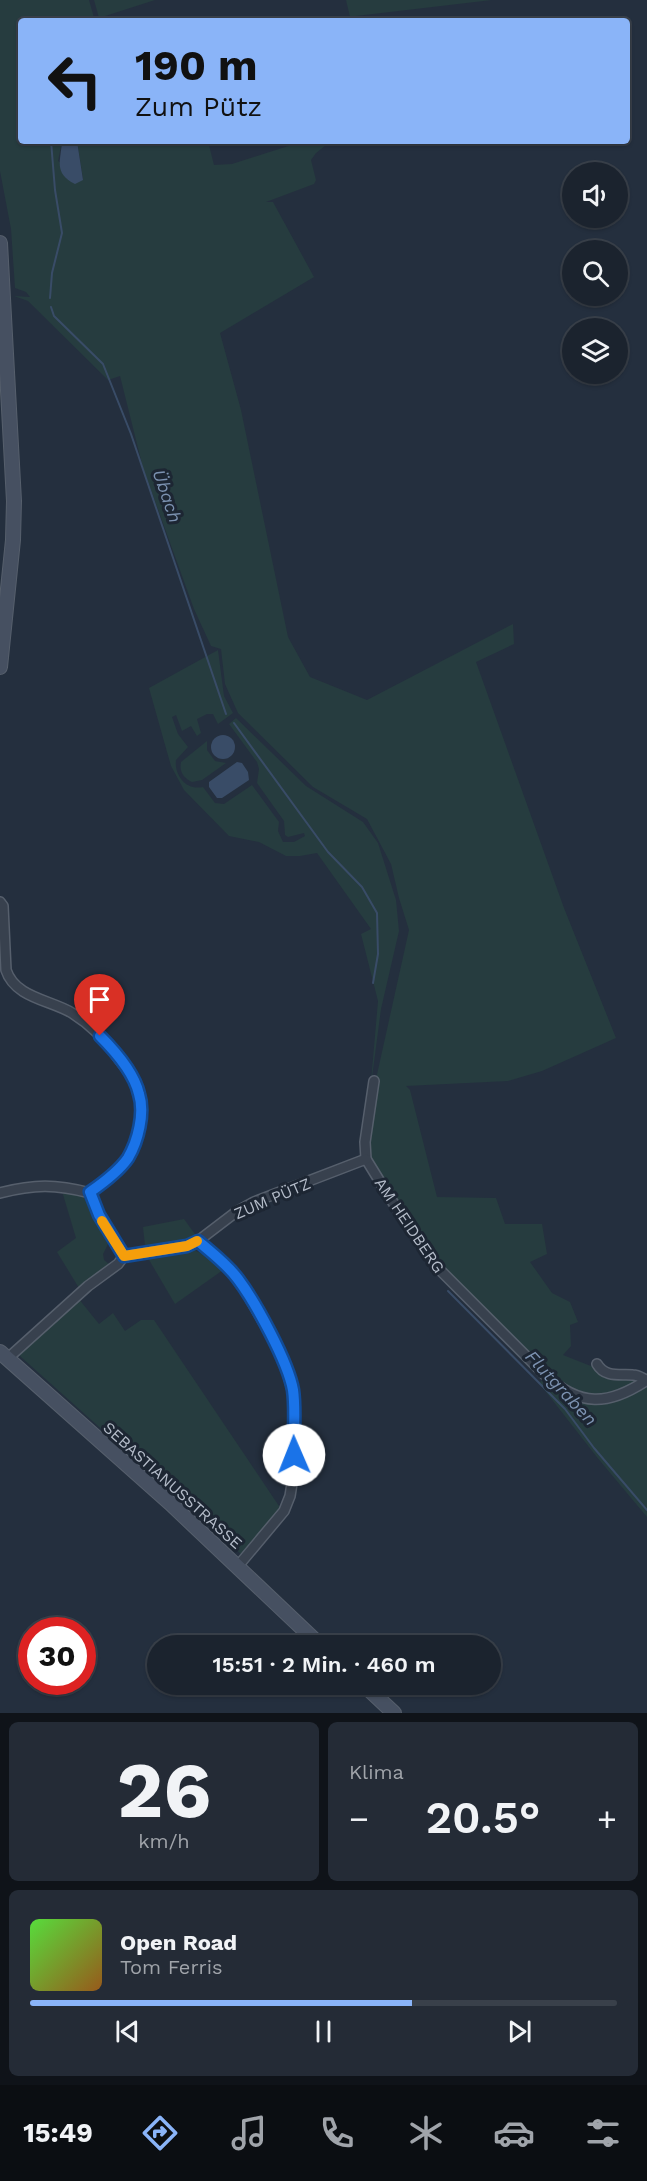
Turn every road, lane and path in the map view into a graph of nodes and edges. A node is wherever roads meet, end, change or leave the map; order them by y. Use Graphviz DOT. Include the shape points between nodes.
graph roads {
  1 [pos="0,243"];
  2 [pos="0,668"];
  3 [pos="0,902"];
  4 [pos="8,977"];
  5 [pos="0,984"];
  6 [pos="374,1080"];
  7 [pos="366,1159"];
  8 [pos="90,1192"];
  9 [pos="0,1193"];
  10 [pos="198,1241"];
  11 [pos="124,1256"];
  12 [pos="2,1358"];
  13 [pos="597,1364"];
  14 [pos="647,1380"];
  15 [pos="238,1566"];
  16 [pos="310,1635"];
  17 [pos="375,1695"];
  18 [pos="394,1713"];
  1 -- 2 [label="street" via="14,501"];
  3 -- 4 [label="street"];
  4 -- 5 [label="street"];
  4 -- 8 [label="street" via="28,994 70,1012 92,1028 115,1053 139,1092 139,1125 128,1157"];
  6 -- 7 [label="street"];
  7 -- 10 [label="street, ZUM PÜTZ" via="254,1202 224,1219"];
  7 -- 14 [label="street, AM HEIDBERG" via="436,1268 561,1388 579,1398 599,1399"];
  8 -- 9 [label="street" via="43,1185"];
  8 -- 11 [label="street" via="102,1221"];
  10 -- 11 [label="street, ZUM PÜTZ"];
  10 -- 15 [label="street" via="227,1266 244,1288 285,1364 293,1393 294,1471 290,1497 284,1511"];
  11 -- 12 [label="street"];
  12 -- 15 [label="street, SEBASTIANUSSTRASSE"];
  13 -- 14 [label="street" via="609,1373 633,1374"];
  15 -- 16 [label="street, SEBASTIANUSSTRASSE"];
  17 -- 18 [label="street"];
}
